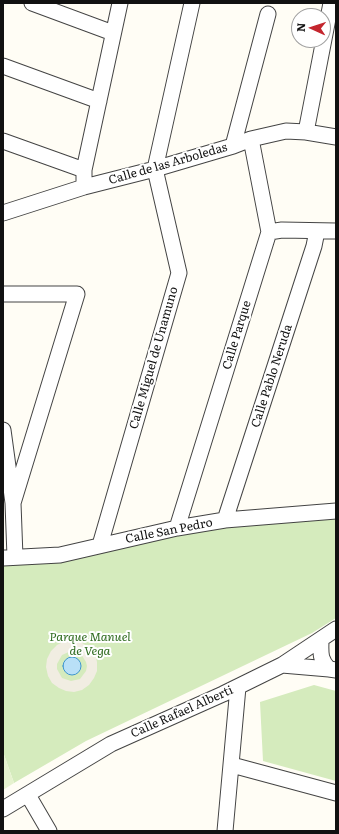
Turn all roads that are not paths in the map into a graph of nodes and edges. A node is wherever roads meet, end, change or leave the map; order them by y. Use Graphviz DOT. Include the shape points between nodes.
graph roads {
  1 [pos="32,3"];
  2 [pos="120,3"];
  3 [pos="192,3"];
  4 [pos="331,3"];
  5 [pos="268,14"];
  6 [pos="113,33"];
  7 [pos="3,66"];
  8 [pos="99,101"];
  9 [pos="306,132"];
  10 [pos="336,137"];
  11 [pos="251,139"];
  12 [pos="3,141"];
  13 [pos="233,146"];
  14 [pos="155,169"];
  15 [pos="84,170"];
  16 [pos="84,187"];
  17 [pos="3,213"];
  18 [pos="317,231"];
  19 [pos="336,231"];
  20 [pos="269,232"];
  21 [pos="3,294"];
  22 [pos="3,430"];
  23 [pos="13,503"];
  24 [pos="336,511"];
  25 [pos="225,520"];
  26 [pos="177,528"];
  27 [pos="100,545"];
  28 [pos="9,558"];
  29 [pos="336,629"];
  30 [pos="321,639"];
  31 [pos="282,665"];
  32 [pos="333,670"];
  33 [pos="238,687"];
  34 [pos="232,765"];
  35 [pos="336,793"];
  36 [pos="28,795"];
  37 [pos="3,809"];
  38 [pos="3,814"];
  39 [pos="49,831"];
  40 [pos="225,831"];
  1 -- 6 [label="street"];
  2 -- 6 [label="street"];
  3 -- 14 [label="street"];
  4 -- 9 [label="street"];
  5 -- 13 [label="street"];
  6 -- 8 [label="street"];
  7 -- 8 [label="street"];
  8 -- 15 [label="street"];
  9 -- 10 [label="street, Calle de las Arboledas"];
  9 -- 11 [label="street, Calle de las Arboledas" via="286,131"];
  11 -- 13 [label="street, Calle de las Arboledas"];
  11 -- 20 [label="street, Calle Parque"];
  12 -- 15 [label="street"];
  13 -- 14 [label="street, Calle de las Arboledas"];
  14 -- 16 [label="street, Calle de las Arboledas"];
  14 -- 27 [label="street, Calle Miguel de Unamuno" via="179,273"];
  15 -- 16 [label="street"];
  16 -- 17 [label="street, Calle de las Arboledas"];
  18 -- 19 [label="street"];
  18 -- 20 [label="street"];
  18 -- 25 [label="street, Calle Pablo Neruda"];
  20 -- 26 [label="street, Calle Parque"];
  21 -- 23 [label="street" via="77,294"];
  22 -- 23 [label="street"];
  23 -- 28 [label="street"];
  24 -- 25 [label="street, Calle San Pedro"];
  25 -- 26 [label="street, Calle San Pedro"];
  26 -- 27 [label="street, Calle San Pedro"];
  27 -- 28 [label="street, Calle San Pedro" via="60,554"];
  29 -- 30 [label="street, Calle Rafael Alberti"];
  30 -- 31 [label="street, Calle Rafael Alberti"];
  30 -- 32 [label="street" via="321,658 323,663"];
  31 -- 32 [label="street"];
  31 -- 33 [label="street, Calle Rafael Alberti"];
  33 -- 34 [label="street"];
  33 -- 36 [label="street, Calle Rafael Alberti" via="111,744"];
  34 -- 35 [label="street"];
  34 -- 40 [label="street"];
  36 -- 37 [label="street, Calle Rafael Alberti"];
  36 -- 38 [label="street, Calle Rafael Alberti"];
  36 -- 39 [label="street"];
}
